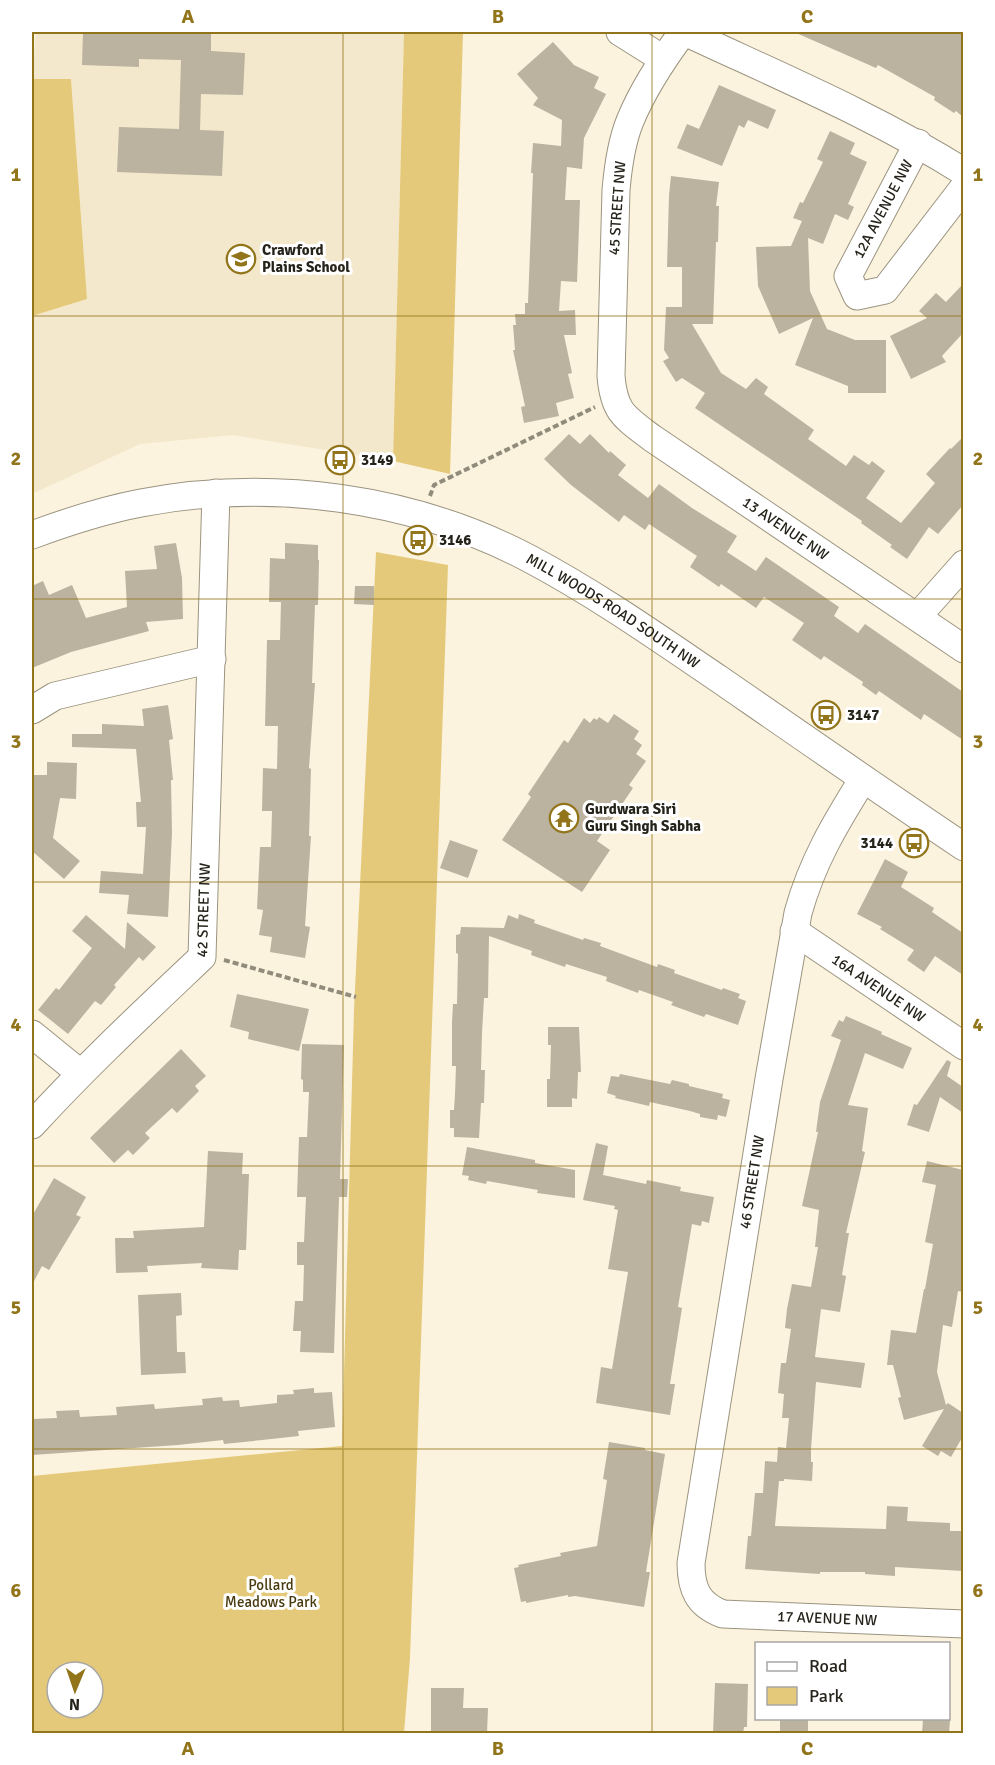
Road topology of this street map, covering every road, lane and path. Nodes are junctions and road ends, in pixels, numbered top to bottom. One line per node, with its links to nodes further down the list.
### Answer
1 (620, 32): 3 (street)
2 (684, 32): 3 (street, 45 STREET NW); 4 (street, 12A AVENUE NW)
3 (663, 59): 7 (street, 45 STREET NW)
4 (918, 143): 5 (street, 12A AVENUE NW); 6 (street, 12A AVENUE NW)
5 (963, 172)
6 (963, 187)
7 (615, 400): 9 (path); 12 (street, 13 AVENUE NW)
8 (216, 493): 10 (street, MILL WOODS ROAD SOUTH NW); 14 (street, 42 STREET NW); 16 (street, MILL WOODS ROAD SOUTH NW)
9 (430, 497)
10 (32, 535)
11 (963, 564): 12 (street)
12 (917, 617): 13 (street, 13 AVENUE NW)
13 (963, 649)
14 (212, 659): 15 (street); 23 (street, 42 STREET NW)
15 (32, 710)
16 (863, 779): 17 (street, MILL WOODS ROAD SOUTH NW); 18 (street, 46 STREET NW)
17 (963, 847)
18 (794, 931): 22 (street, 16A AVENUE NW); 25 (street, 46 STREET NW)
19 (220, 959): 20 (path)
20 (356, 997)
21 (32, 1034): 23 (street)
22 (963, 1046)
23 (80, 1073): 24 (street, 42 STREET NW)
24 (32, 1125)
25 (698, 1598): 26 (street, 17 AVENUE NW)
26 (963, 1624)

